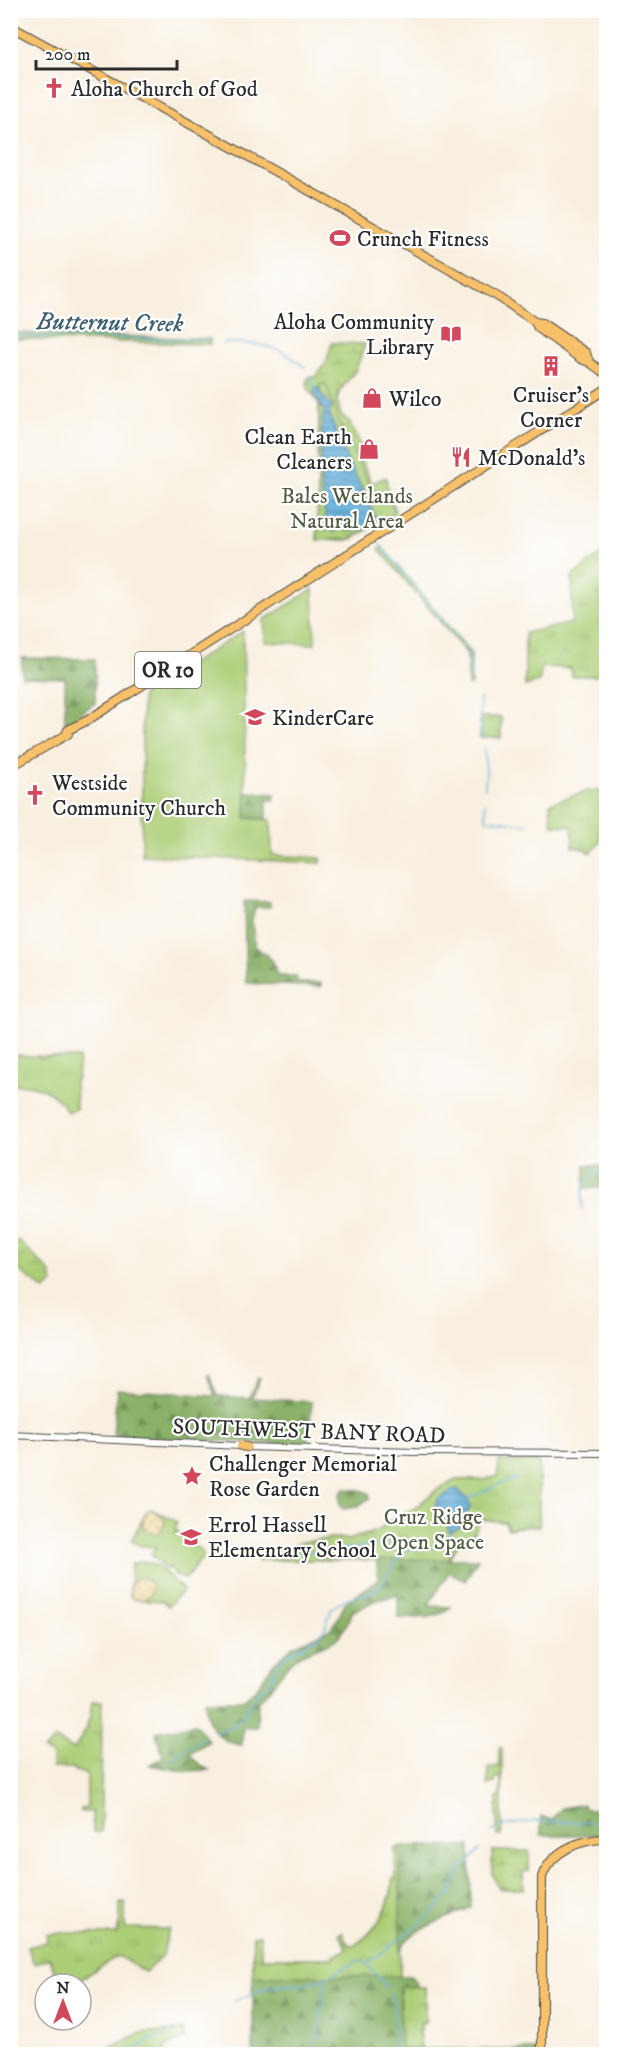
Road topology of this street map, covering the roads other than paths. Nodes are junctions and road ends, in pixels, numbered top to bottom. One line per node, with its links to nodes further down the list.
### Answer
1 (10, 26): 2 (main road)
2 (606, 374)
3 (606, 389): 4 (main road, OR 10)
4 (10, 767)
5 (10, 1435): 6 (street, SOUTHWEST BANY ROAD)
6 (606, 1453)
7 (10, 1598): 8 (street)
8 (10, 1648)
9 (606, 1839): 10 (main road)
10 (542, 2055)

